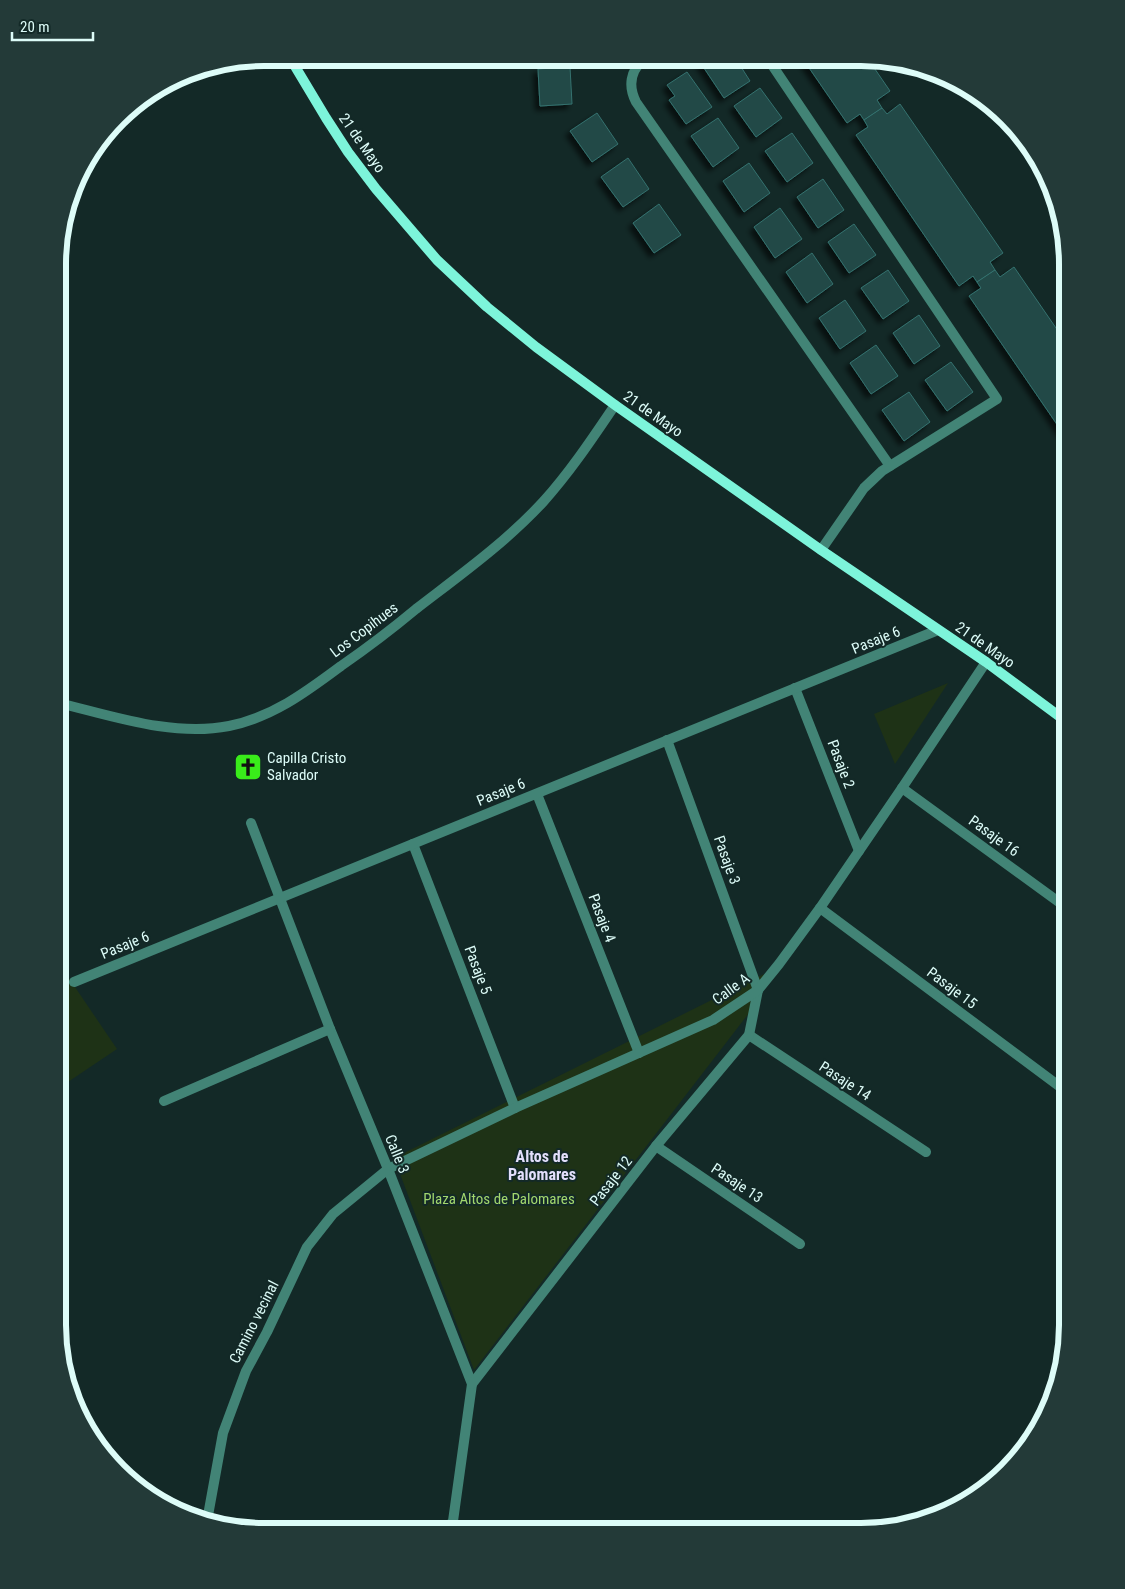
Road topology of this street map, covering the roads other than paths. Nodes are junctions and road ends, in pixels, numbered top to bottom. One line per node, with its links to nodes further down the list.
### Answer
1 (295, 66): 4 (street, 21 de Mayo)
2 (637, 66): 5 (street)
3 (773, 66): 5 (street)
4 (615, 406): 6 (street, 21 de Mayo); 10 (street, Los Copihues)
5 (890, 466): 6 (street)
6 (821, 550): 7 (street, 21 de Mayo)
7 (938, 630): 8 (street, 21 de Mayo); 9 (street, Pasaje 6)
8 (986, 662): 11 (street, 21 de Mayo); 13 (street, Calle A)
9 (795, 688): 12 (street, Pasaje 6); 17 (street, Pasaje 2)
10 (66, 705)
11 (1059, 716)
12 (667, 740): 14 (street, Pasaje 6); 22 (street, Pasaje 3)
13 (902, 788): 17 (street, Calle A); 19 (street, Pasaje 16)
14 (537, 794): 16 (street, Pasaje 6); 25 (street, Pasaje 4)
15 (251, 823): 18 (street, Calle 3)
16 (413, 844): 18 (street, Pasaje 6); 28 (street, Pasaje 5)
17 (859, 851): 20 (street, Calle A)
18 (280, 898): 21 (street, Pasaje 6); 23 (street, Calle 3)
19 (1059, 902)
20 (820, 908): 22 (street, Calle A); 26 (street, Pasaje 15)
21 (74, 982)
22 (758, 990): 24 (street, Pasaje 12); 25 (street, Calle A)
23 (330, 1029): 27 (street); 31 (street, Calle 3)
24 (748, 1035): 29 (street, Pasaje 12); 30 (street, Pasaje 14)
25 (639, 1053): 28 (street, Calle A)
26 (1059, 1086)
27 (164, 1101)
28 (515, 1108): 31 (street, Calle A)
29 (656, 1146): 32 (street, Pasaje 13); 33 (street, Pasaje 12)
30 (926, 1152)
31 (388, 1169): 33 (street, Calle 3); 34 (street, Camino vecinal)
32 (800, 1244)
33 (472, 1384): 35 (street, Calle 3)
34 (208, 1514)
35 (452, 1523)

